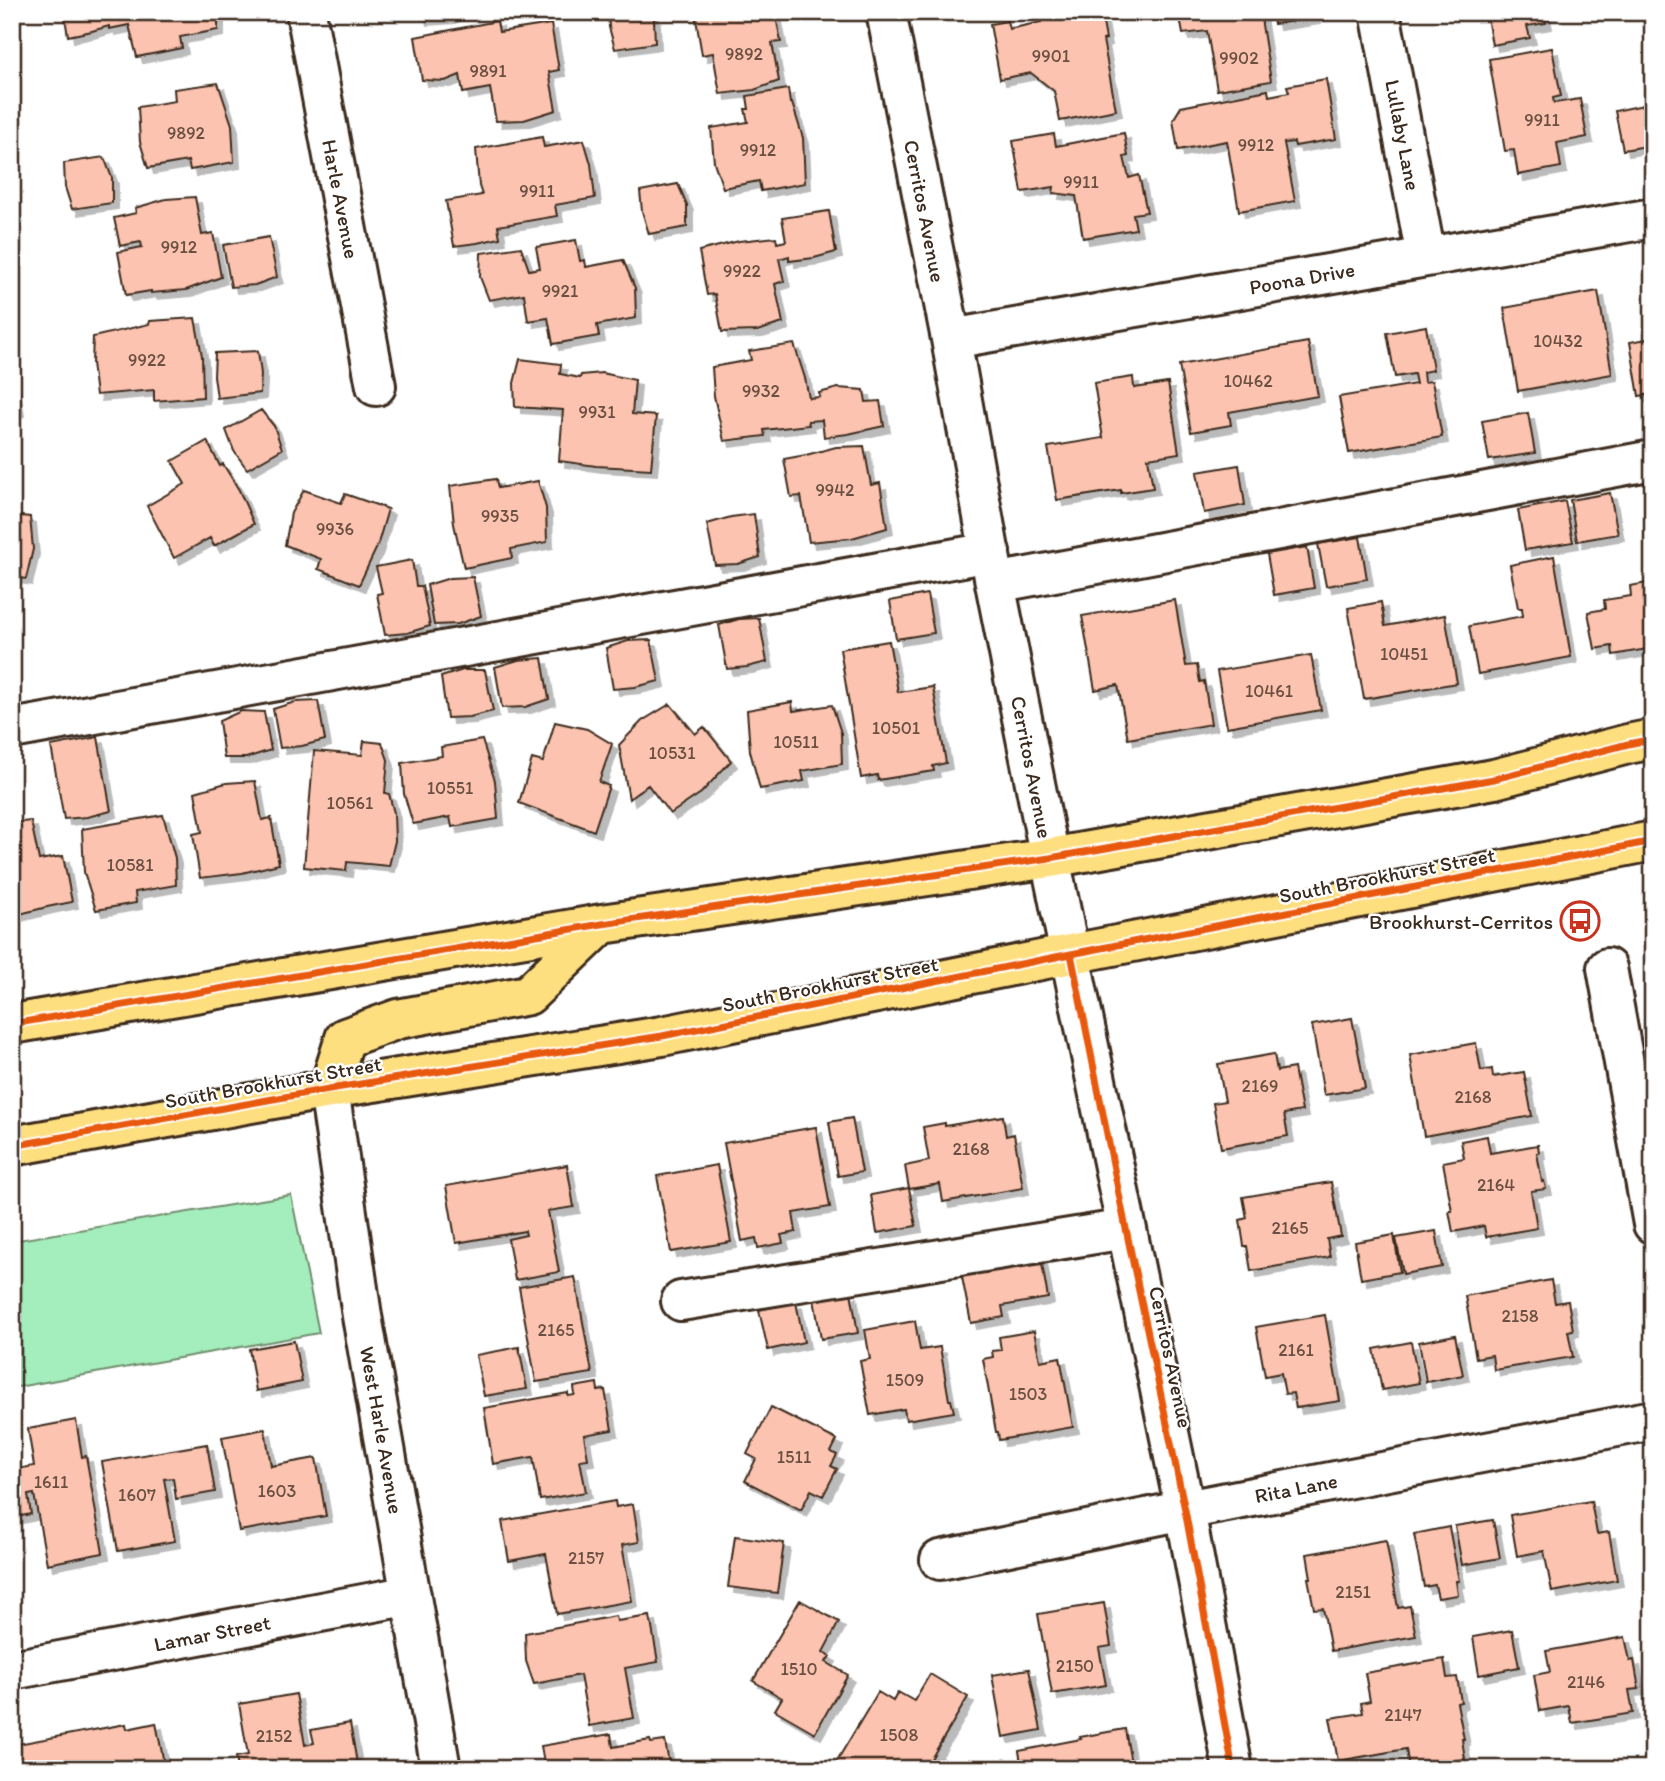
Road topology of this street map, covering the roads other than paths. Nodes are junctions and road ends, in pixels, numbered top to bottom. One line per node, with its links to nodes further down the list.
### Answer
1 (306, 12): 7 (street, Harle Avenue)
2 (886, 12): 6 (street, Cerritos Avenue)
3 (1380, 12): 5 (street, Lullaby Lane)
4 (1653, 218): 5 (street, Poona Drive)
5 (1426, 257): 6 (street, Poona Drive)
6 (951, 339): 9 (street, Cerritos Avenue)
7 (376, 386)
8 (1653, 460): 9 (street)
9 (993, 567): 10 (street); 13 (street, Cerritos Avenue)
10 (12, 729)
11 (1653, 739): 13 (main road)
12 (1653, 841): 15 (main road, South Brookhurst Street)
13 (1050, 858): 14 (main road); 15 (street, Cerritos Avenue)
14 (602, 924): 17 (main road); 18 (main road)
15 (1071, 954): 18 (main road, South Brookhurst Street); 21 (street, Cerritos Avenue)
16 (1607, 968): 20 (street)
17 (12, 1024)
18 (329, 1089): 19 (main road, South Brookhurst Street); 26 (street, West Harle Avenue)
19 (12, 1146)
20 (1653, 1224)
21 (1126, 1229): 22 (street); 24 (street, Cerritos Avenue)
22 (681, 1301)
23 (1653, 1420): 24 (street, Rita Lane)
24 (1185, 1510): 25 (street, Rita Lane); 29 (street, Cerritos Avenue)
25 (940, 1560)
26 (411, 1595): 27 (street, Lamar Street); 28 (street, West Harle Avenue)
27 (12, 1670)
28 (441, 1769)
29 (1233, 1769)

